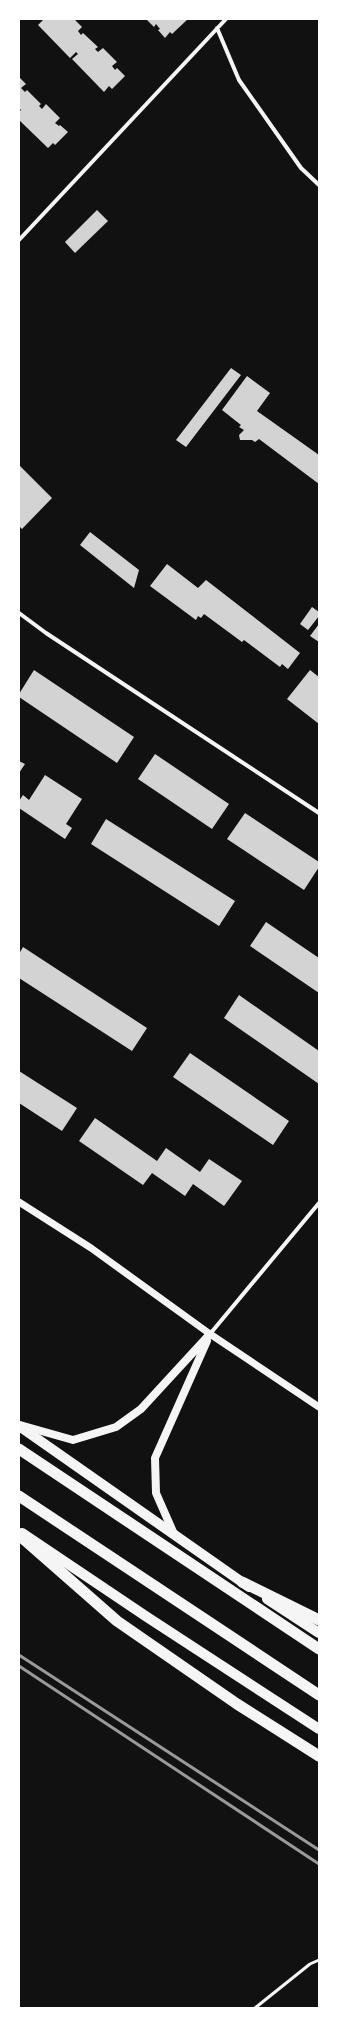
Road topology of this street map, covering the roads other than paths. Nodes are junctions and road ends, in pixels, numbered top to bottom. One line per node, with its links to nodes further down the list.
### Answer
1 (226, 19): 2 (street)
2 (217, 28): 3 (street); 4 (street)
3 (319, 185)
4 (19, 240)
5 (19, 613): 6 (street)
6 (319, 813)
7 (19, 1202): 9 (street)
8 (319, 1203): 9 (street)
9 (210, 1334): 10 (street); 11 (main road); 16 (main road)
10 (319, 1407)
11 (19, 1425): 16 (main road)
12 (19, 1449): 20 (highway)
13 (19, 1496): 21 (highway)
14 (19, 1531): 22 (main road)
15 (19, 1535): 23 (highway)
16 (175, 1537): 17 (main road)
17 (242, 1582): 18 (highway); 19 (main road)
18 (319, 1620)
19 (319, 1633)
20 (319, 1649)
21 (319, 1695)
22 (319, 1729)
23 (319, 1756)
24 (319, 1960): 25 (lane)
25 (255, 2008)

